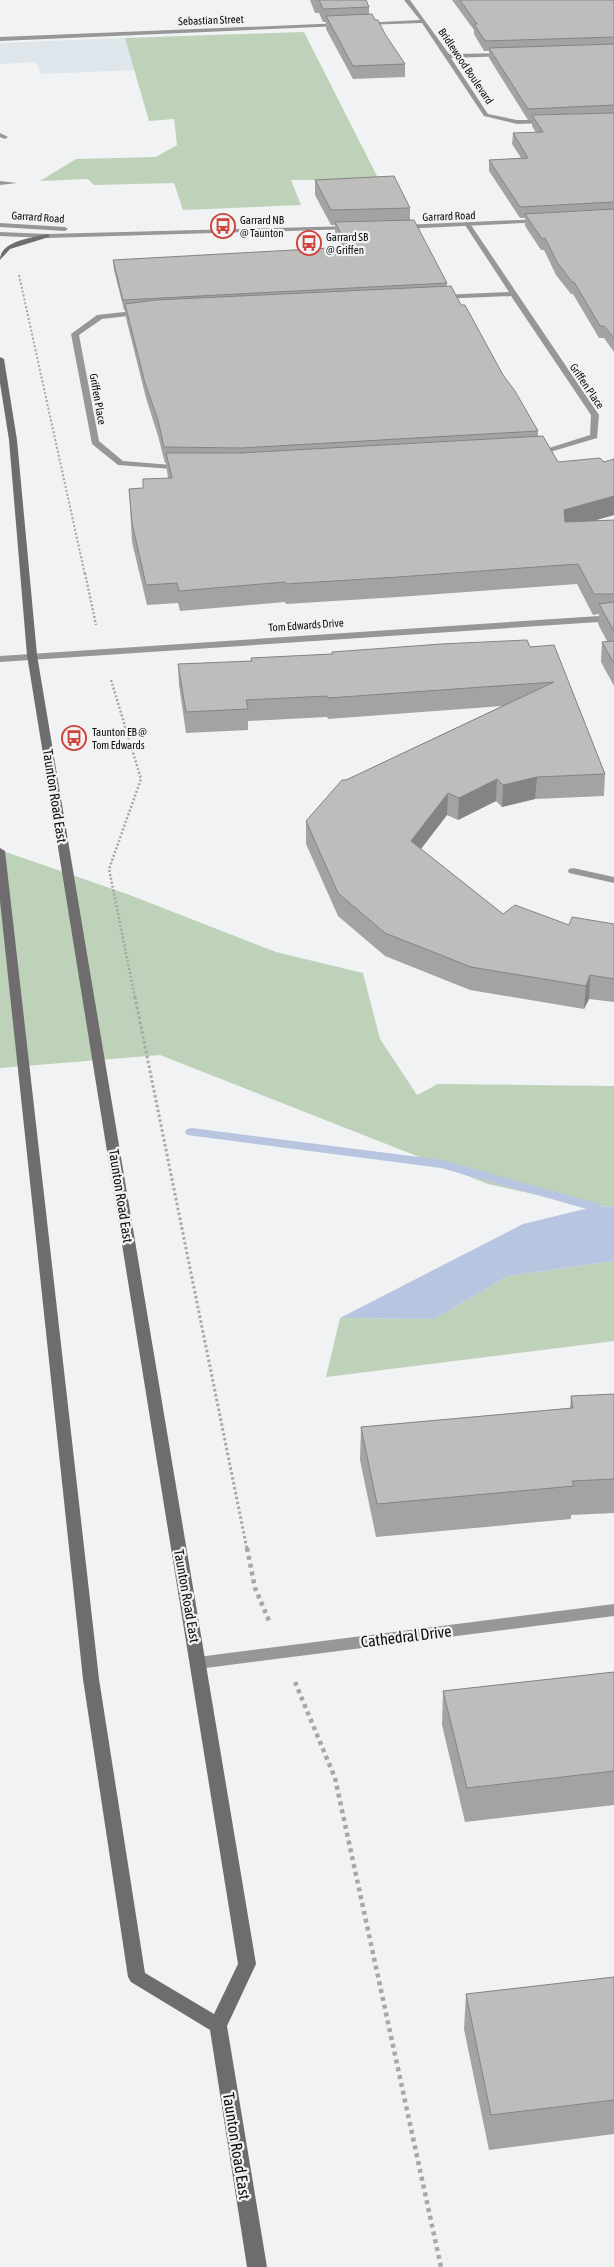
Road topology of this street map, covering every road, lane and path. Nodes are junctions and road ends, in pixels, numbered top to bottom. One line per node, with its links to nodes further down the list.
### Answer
1 (407, 0): 2 (street, Bridlewood Boulevard)
2 (424, 20): 4 (street); 7 (street, Bridlewood Boulevard)
3 (345, 24): 5 (street, Sebastian Street)
4 (355, 24)
5 (0, 39)
6 (515, 54): 7 (street)
7 (446, 56): 8 (street, Bridlewood Boulevard)
8 (558, 122)
9 (0, 183): 10 (street)
10 (14, 183)
11 (546, 221): 13 (street, Garrard Road)
12 (0, 225): 16 (street, Garrard Road)
13 (468, 226): 14 (street, Garrard Road); 21 (street, Griffen Place)
14 (390, 227)
15 (361, 228): 16 (street, Garrard Road)
16 (104, 233): 18 (street, Garrard Road)
17 (0, 234): 18 (street, Garrard Road)
18 (47, 236): 19 (main road)
19 (0, 258)
20 (19, 273): 28 (path)
21 (511, 294): 22 (street); 25 (street, Griffen Place)
22 (432, 298)
23 (156, 311): 26 (street, Griffen Place)
24 (0, 359): 29 (main road, Taunton Road East)
25 (530, 451)
26 (192, 468)
27 (614, 618): 28 (street, Tom Edwards Drive)
28 (102, 651): 29 (street, Tom Edwards Drive); 35 (path)
29 (32, 655): 30 (street, Tom Edwards Drive); 36 (main road, Taunton Road East)
30 (0, 658)
31 (0, 851): 37 (main road)
32 (573, 871): 33 (street)
33 (614, 880)
34 (614, 1610): 35 (street, Cathedral Drive)
35 (283, 1653): 36 (street, Cathedral Drive); 39 (path)
36 (198, 1662): 37 (main road, Taunton Road East)
37 (218, 2026): 38 (main road, Taunton Road East)
38 (257, 2267)
39 (441, 2267)

